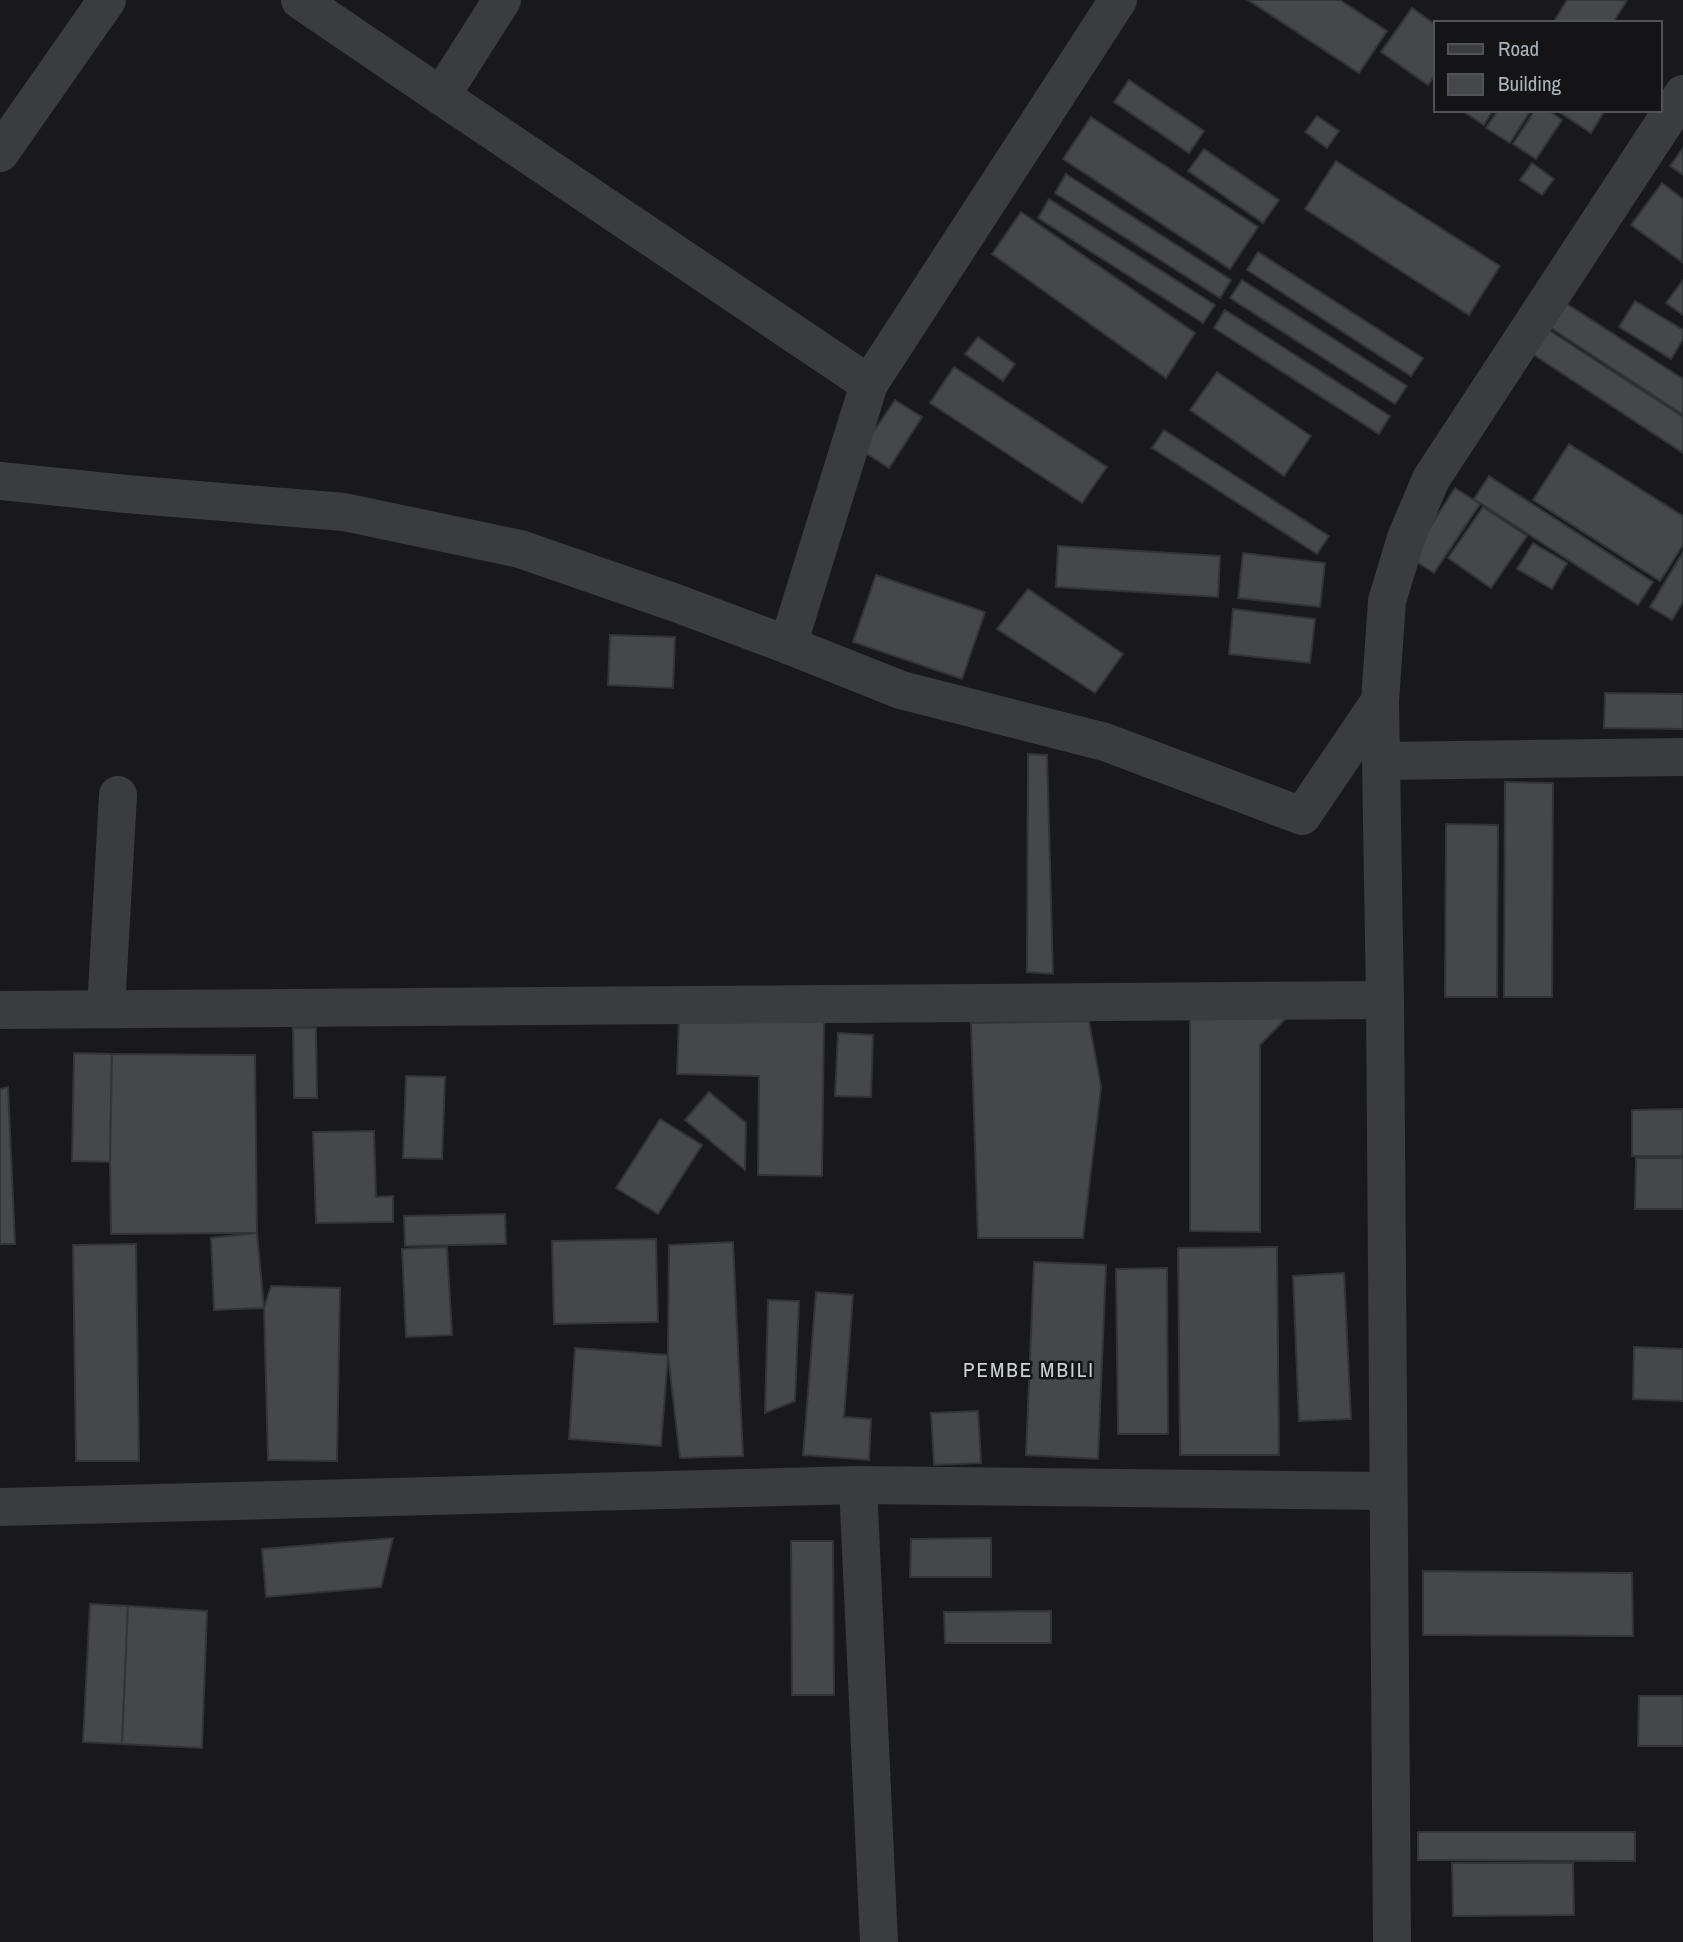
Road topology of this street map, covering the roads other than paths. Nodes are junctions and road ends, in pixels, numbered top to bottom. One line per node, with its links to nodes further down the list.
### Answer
1 (107, 0): 7 (street)
2 (300, 0): 6 (street)
3 (502, 0): 6 (street)
4 (1118, 0): 8 (street)
5 (1683, 94): 11 (street)
6 (441, 96): 8 (street)
7 (0, 153)
8 (869, 384): 10 (street)
9 (0, 481): 10 (street)
10 (788, 645): 11 (street)
11 (1380, 701): 13 (street)
12 (1683, 757): 13 (street)
13 (1382, 761): 15 (street)
14 (118, 794): 16 (street)
15 (1385, 1000): 16 (street); 19 (street)
16 (106, 1009): 17 (street)
17 (0, 1010)
18 (859, 1485): 19 (street); 20 (street); 21 (street)
19 (1388, 1491): 22 (street)
20 (0, 1507)
21 (879, 1942)
22 (1392, 1942)

